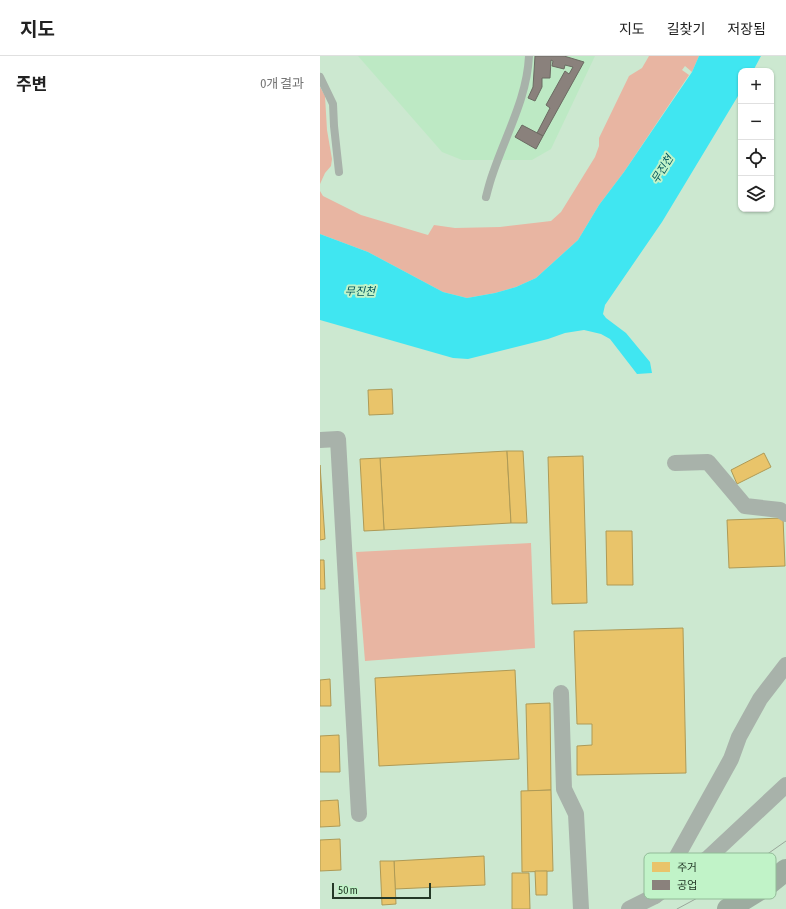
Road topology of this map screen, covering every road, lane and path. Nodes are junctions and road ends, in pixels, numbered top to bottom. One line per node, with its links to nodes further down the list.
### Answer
1 (528, 56): 4 (lane)
2 (320, 77): 3 (lane)
3 (339, 172)
4 (486, 197)
5 (320, 440): 11 (street)
6 (675, 463): 7 (street)
7 (786, 514)
8 (786, 665): 12 (street)
9 (561, 693): 18 (street)
10 (786, 785): 13 (street)
11 (359, 814)
12 (679, 853)
13 (713, 853)
14 (786, 870): 15 (main road)
15 (776, 877)
16 (649, 899): 19 (street)
17 (744, 899): 20 (main road)
18 (581, 909)
19 (630, 909)
20 (728, 909)

